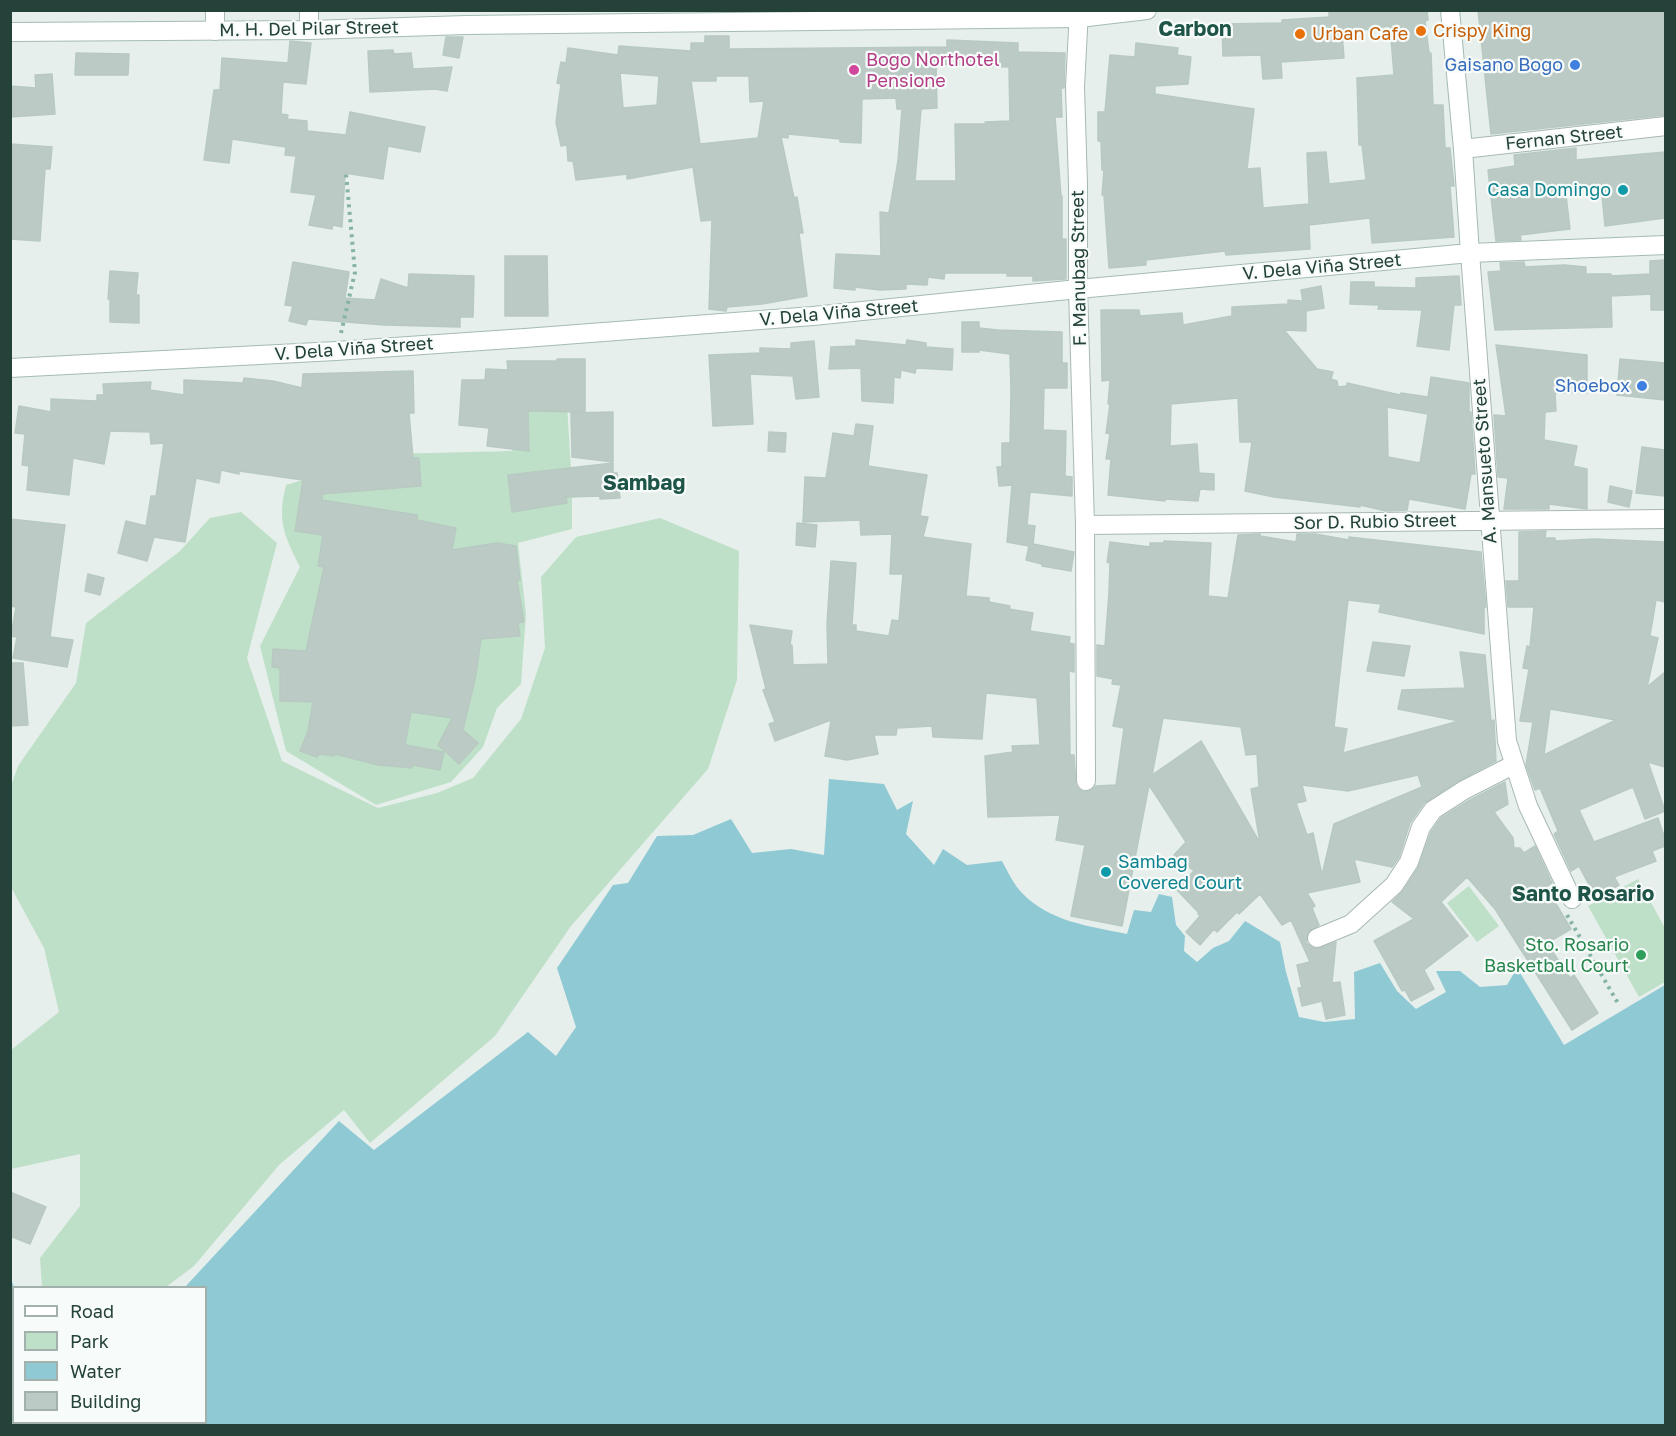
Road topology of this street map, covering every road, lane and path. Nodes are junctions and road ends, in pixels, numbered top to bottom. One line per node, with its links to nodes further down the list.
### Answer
1 (215, 10): 7 (street)
2 (309, 10): 6 (street)
3 (1147, 10): 5 (street, M. H. Del Pilar Street)
4 (1450, 10): 10 (street, A. Mansueto Street)
5 (1079, 14): 6 (street, M. H. Del Pilar Street); 14 (street, F. Manubag Street)
6 (309, 30): 7 (street, M. H. Del Pilar Street)
7 (215, 31): 8 (street, M. H. Del Pilar Street)
8 (10, 32)
9 (1665, 126): 10 (street, Fernan Street)
10 (1463, 150): 13 (street, A. Mansueto Street)
11 (346, 173): 15 (path)
12 (1665, 246): 13 (street, V. Dela Viña Street)
13 (1470, 253): 14 (street, V. Dela Viña Street); 18 (street, A. Mansueto Street)
14 (1078, 289): 15 (street, V. Dela Viña Street); 19 (street, F. Manubag Street)
15 (336, 351): 16 (street, V. Dela Viña Street)
16 (10, 368)
17 (1665, 519): 18 (street, Sor D. Rubio Street)
18 (1490, 521): 19 (street, Sor D. Rubio Street); 20 (street, A. Mansueto Street)
19 (1085, 525): 21 (street, F. Manubag Street)
20 (1514, 765): 22 (street, A. Mansueto Street); 23 (street)
21 (1086, 781)
22 (1572, 899): 24 (path)
23 (1317, 938)
24 (1619, 1005)

